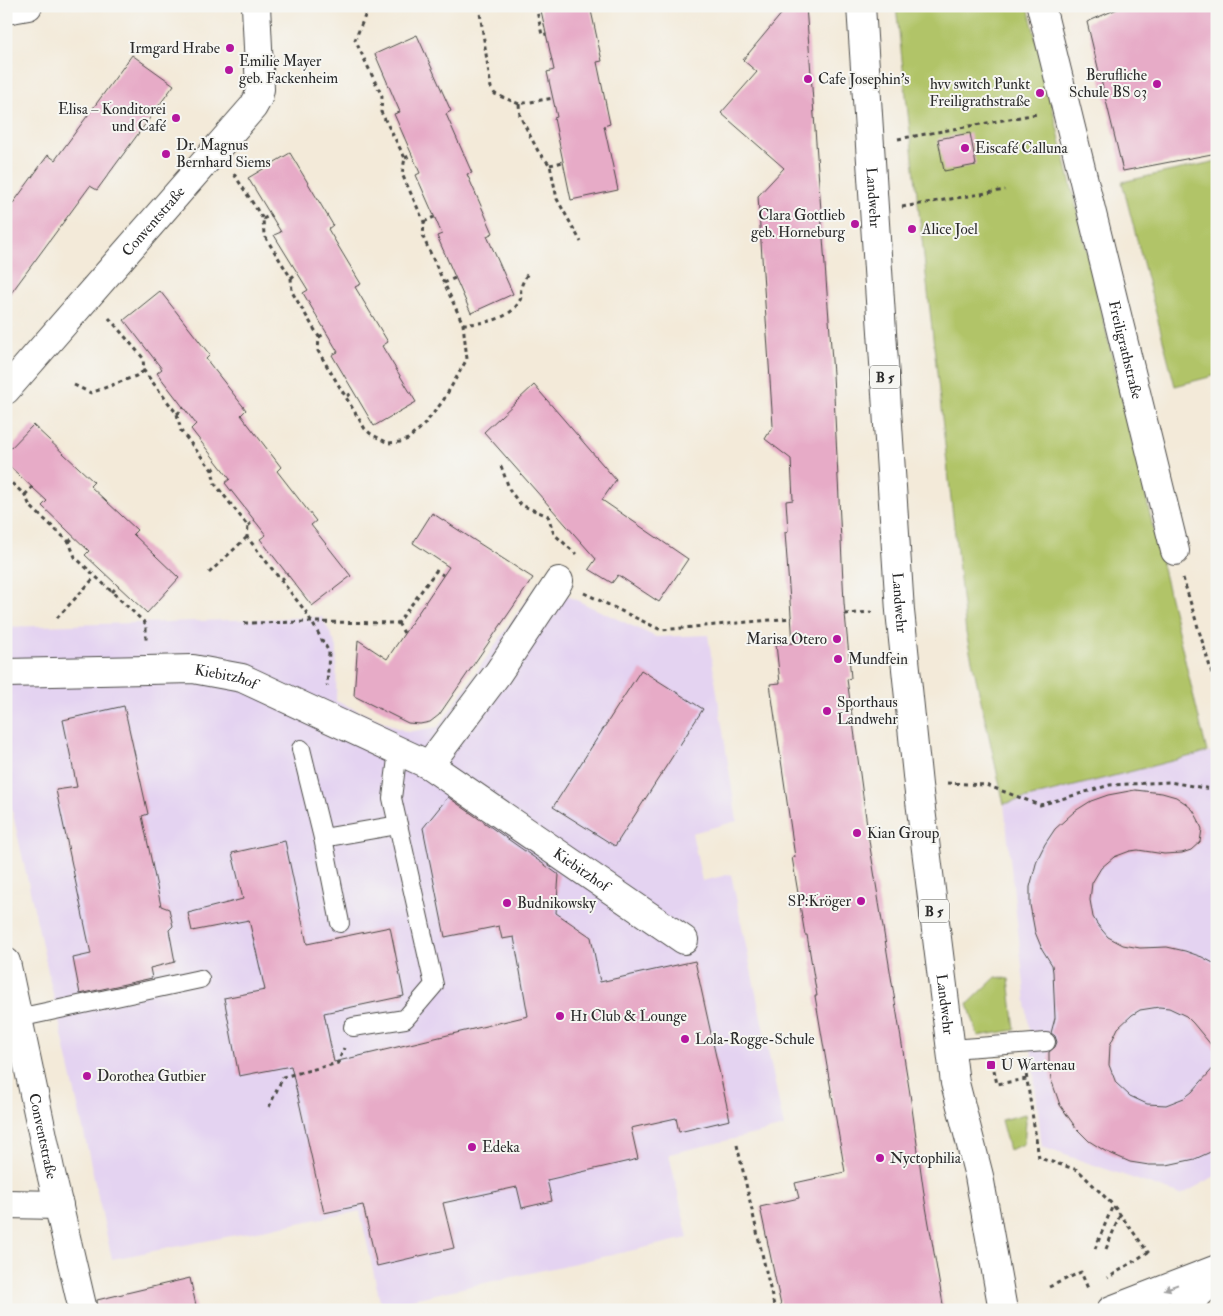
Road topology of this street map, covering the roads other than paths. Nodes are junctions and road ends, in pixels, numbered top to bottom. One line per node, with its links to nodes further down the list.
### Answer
1 (28, 6): 5 (street)
2 (256, 6): 6 (street, Conventstraße)
3 (861, 6): 22 (street, Landwehr / B 5)
4 (1041, 6): 7 (street, Freiligrathstraße)
5 (6, 10)
6 (6, 390)
7 (1175, 551)
8 (559, 581): 12 (street)
9 (6, 673): 11 (street, Kiebitzhof)
10 (301, 749): 14 (lane)
11 (398, 751): 12 (street, Kiebitzhof); 13 (lane)
12 (429, 765): 16 (street, Kiebitzhof)
13 (398, 825): 14 (lane); 20 (lane)
14 (323, 838): 15 (lane)
15 (340, 923)
16 (684, 940)
17 (6, 962): 19 (street, Conventstraße)
18 (200, 979): 19 (lane)
19 (18, 1018): 24 (street, Conventstraße)
20 (353, 1027)
21 (1046, 1042): 22 (lane)
22 (951, 1049): 29 (street, Landwehr / B 5)
23 (6, 1204): 24 (street)
24 (59, 1205): 28 (street, Conventstraße)
25 (1217, 1270): 27 (street, one-way to 27)
26 (1217, 1277): 30 (street)
27 (1101, 1304)
28 (82, 1310)
29 (1004, 1310)
30 (1182, 1310)

